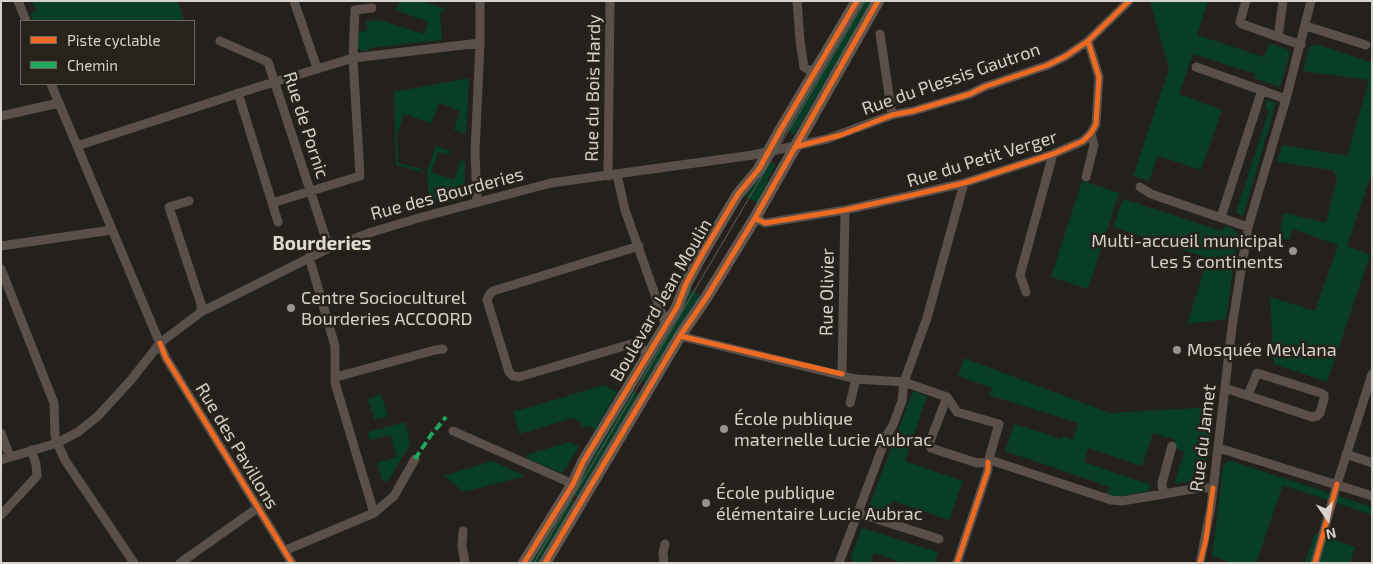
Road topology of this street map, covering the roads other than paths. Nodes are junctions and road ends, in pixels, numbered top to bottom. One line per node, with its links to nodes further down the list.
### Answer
1 (18, 1): 13 (street)
2 (294, 1): 24 (street)
3 (480, 1): 19 (street)
4 (610, 1): 39 (street, Rue du Bois Hardy)
5 (798, 1): 25 (street)
6 (857, 1): 25 (main road, Boulevard Jean Moulin)
7 (878, 1): 36 (main road, Boulevard Jean Moulin)
8 (1128, 1): 18 (street, Rue du Plessis Gautron)
9 (1246, 1): 16 (street)
10 (1283, 1): 16 (street)
11 (1311, 1): 14 (street, Rue du Jamet)
12 (372, 8): 22 (street)
13 (26, 20)
14 (1306, 26): 20 (street, Rue du Jamet); 21 (street)
15 (880, 34): 32 (street)
16 (1278, 37): 20 (street)
17 (220, 41): 26 (street, Rue de Pornic)
18 (1088, 41): 32 (street, Rue du Plessis Gautron); 34 (street)
19 (480, 43): 22 (street); 45 (street)
20 (1301, 45): 30 (street, Rue du Jamet)
21 (1366, 45)
22 (353, 58): 24 (street); 43 (street)
23 (1196, 67): 28 (street)
24 (317, 68): 26 (street)
25 (814, 73): 37 (main road, Boulevard Jean Moulin)
26 (275, 81): 29 (street); 43 (street, Rue de Pornic)
27 (51, 85): 31 (street, Rue des Pavillons)
28 (1262, 90): 30 (street); 48 (street)
29 (238, 93): 35 (street); 46 (street)
30 (1286, 99): 51 (street, Rue du Jamet)
31 (58, 103): 33 (street); 35 (street, Rue des Pavillons)
32 (892, 115): 36 (street, Rue du Plessis Gautron)
33 (1, 116)
34 (1092, 133): 38 (street, Rue du Petit Verger); 40 (street)
35 (78, 146): 52 (street, Rue des Pavillons)
36 (795, 147): 37 (street, Rue du Plessis Gautron); 49 (main road, Boulevard Jean Moulin)
37 (769, 152): 39 (street, Rue des Bourderies); 60 (main road, Boulevard Jean Moulin)
38 (1053, 154): 41 (street, Rue du Petit Verger); 58 (street)
39 (612, 175): 45 (street, Rue des Bourderies); 54 (street, Rue du Bois Hardy)
40 (1086, 177)
41 (964, 183): 47 (street, Rue du Petit Verger); 69 (street)
42 (1140, 187): 48 (street)
43 (311, 192): 46 (street); 55 (street, Rue de Pornic)
44 (189, 201): 59 (street)
45 (477, 202): 55 (street, Rue des Bourderies)
46 (272, 203): 50 (street)
47 (845, 210): 49 (street, Rue du Petit Verger); 65 (street, Rue Olivier)
48 (1221, 217): 51 (street)
49 (755, 218): 61 (main road, Boulevard Jean Moulin)
50 (278, 222)
51 (1248, 227): 70 (street, Rue du Jamet)
52 (112, 230): 53 (street); 62 (street, Rue des Pavillons)
53 (1, 246)
54 (639, 246): 60 (street, Rue du Bois Hardy); 64 (street)
55 (329, 248): 56 (street, Rue des Bourderies)
56 (309, 257): 59 (street, Rue des Bourderies); 67 (street)
57 (1, 269): 76 (street)
58 (1026, 292)
59 (201, 312): 62 (street, Rue des Bourderies)
60 (668, 323): 64 (main road, Boulevard Jean Moulin)
61 (680, 336): 65 (street); 103 (main road, Boulevard Jean Moulin)
62 (160, 343): 76 (street, Rue des Bourderies); 90 (street, Rue des Pavillons)
63 (443, 350): 67 (street)
64 (649, 354): 85 (main road, Boulevard Jean Moulin)
65 (842, 374): 68 (street)
66 (1372, 374): 80 (street)
67 (336, 377): 91 (street)
68 (856, 379): 69 (street); 73 (street)
69 (904, 382): 72 (street); 92 (street)
70 (1225, 388): 71 (street); 78 (street, Rue du Jamet)
71 (1248, 396): 71 (street)
72 (947, 397): 83 (street); 83 (street)
73 (850, 403)
74 (453, 432): 85 (street)
75 (1, 433): 81 (street)
76 (57, 443): 79 (street, Rue des Bourderies); 98 (street)
77 (1172, 446): 88 (street)
78 (1219, 448): 86 (street); 87 (street, Rue du Jamet)
79 (31, 450): 81 (street, Rue des Bourderies); 93 (street)
80 (1346, 454): 84 (street); 86 (street)
81 (6, 458)
82 (415, 458): 91 (street)
83 (988, 462): 88 (street); 106 (street)
84 (1372, 463)
85 (573, 484): 102 (main road, Boulevard Jean Moulin)
86 (1337, 484): 89 (street); 108 (street)
87 (1214, 488): 88 (street); 107 (street, Rue du Jamet)
88 (1163, 494)
89 (1372, 496)
90 (259, 507): 97 (street, Rue des Pavillons); 99 (street)
91 (374, 513): 97 (street)
92 (858, 514): 95 (street); 105 (street)
93 (1, 515)
94 (463, 531): 101 (street)
95 (939, 539)
96 (665, 544): 104 (street)
97 (286, 550): 100 (street, Rue des Pavillons)
98 (134, 563)
99 (180, 563)
100 (292, 563)
101 (465, 563)
102 (524, 563)
103 (545, 563)
104 (664, 563)
105 (840, 563)
106 (957, 563)
107 (1200, 563)
108 (1316, 563)

